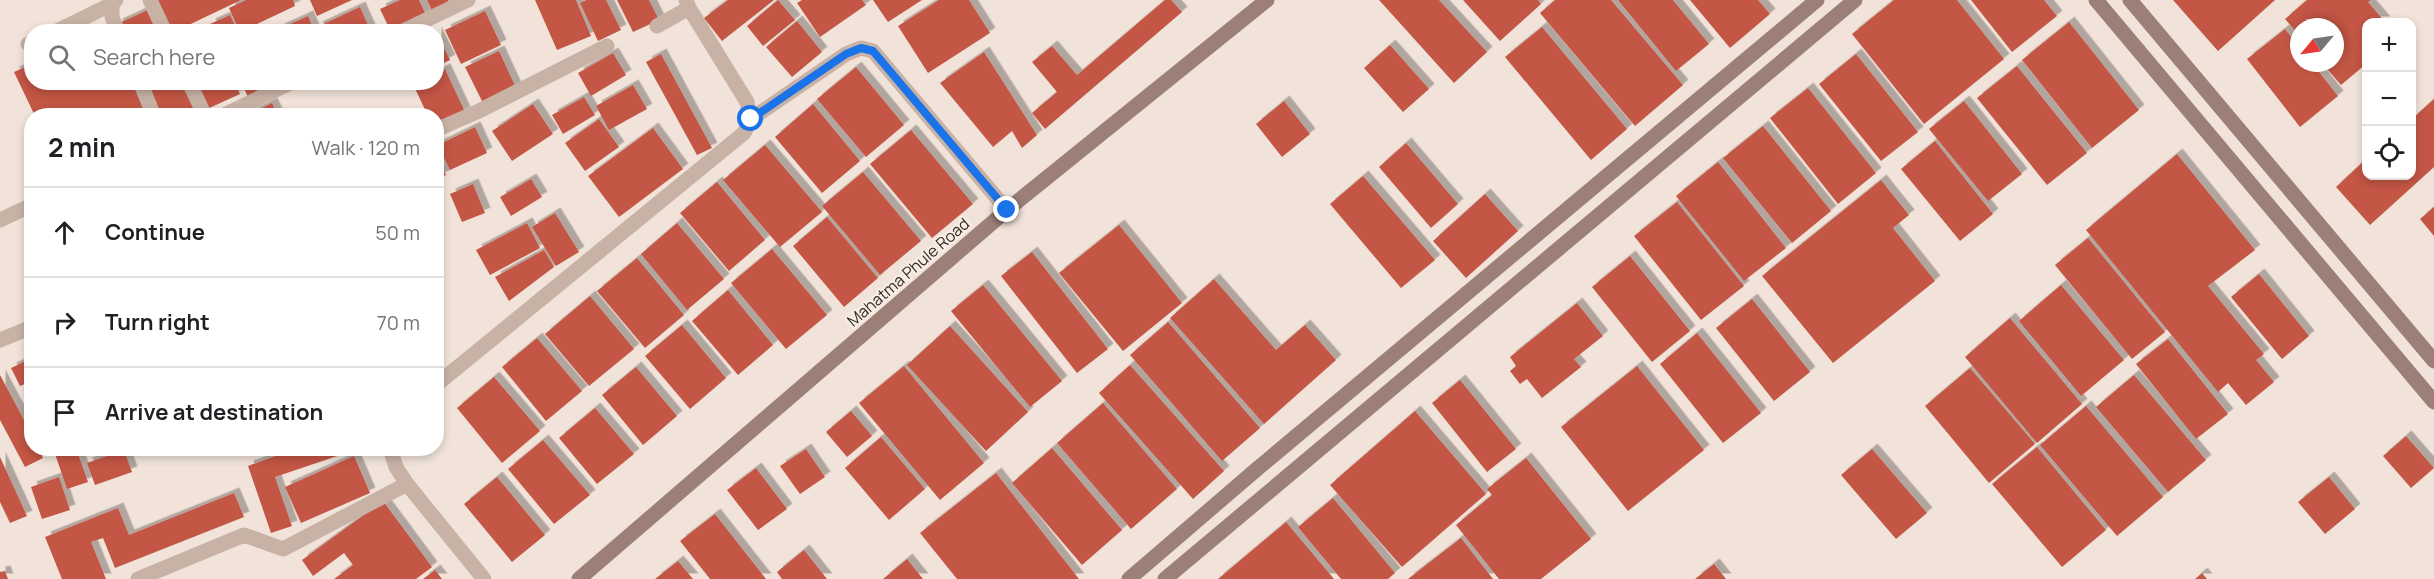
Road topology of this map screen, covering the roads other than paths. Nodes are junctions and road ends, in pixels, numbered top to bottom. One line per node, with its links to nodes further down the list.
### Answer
1 (150, 0): 12 (street)
2 (468, 0): 13 (street)
3 (1267, 0): 27 (street, Mahatma Phule Road)
4 (1817, 0): 24 (street)
5 (1855, 0): 25 (street)
6 (2096, 0): 33 (street)
7 (2130, 0): 31 (street)
8 (114, 2): 10 (street); 11 (street)
9 (687, 4): 14 (street); 22 (street)
10 (71, 24)
11 (115, 24)
12 (161, 24)
13 (418, 24)
14 (657, 26)
15 (607, 46): 23 (street)
16 (143, 90): 19 (street)
17 (193, 90): 20 (street)
18 (276, 90): 21 (street)
19 (151, 108)
20 (201, 108)
21 (238, 108)
22 (751, 119): 27 (street); 32 (street)
23 (444, 126)
24 (1591, 190): 25 (street); 39 (street)
25 (1607, 208): 40 (street)
26 (24, 209): 28 (street)
27 (1007, 210): 38 (street, Mahatma Phule Road)
28 (0, 220)
29 (24, 330): 30 (street)
30 (0, 340)
31 (2434, 361)
32 (444, 378)
33 (2434, 402)
34 (393, 456): 35 (street)
35 (407, 484): 36 (street); 37 (street)
36 (138, 579)
37 (484, 579)
38 (579, 579)
39 (1129, 579)
40 (1165, 579)

